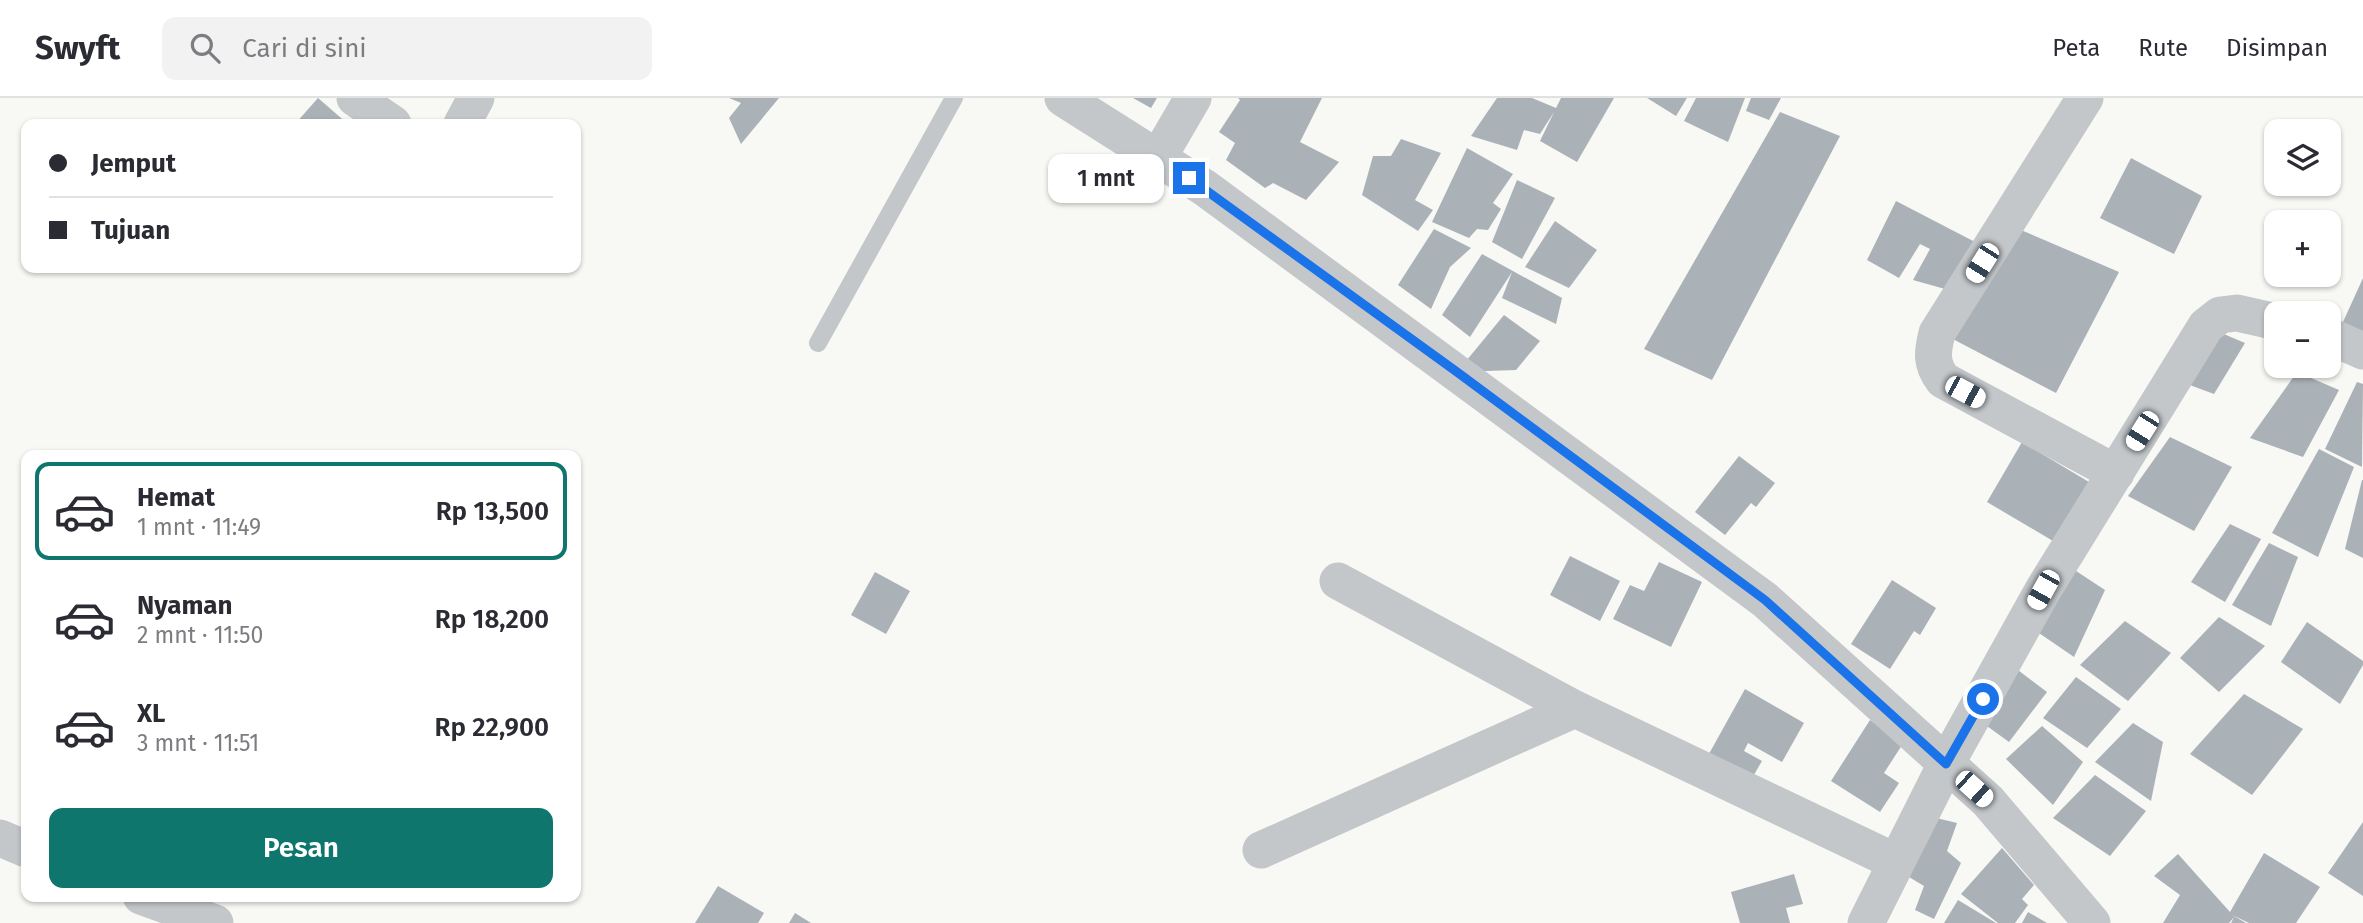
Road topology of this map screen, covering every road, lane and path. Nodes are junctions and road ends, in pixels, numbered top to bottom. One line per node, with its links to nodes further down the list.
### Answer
1 (355, 98): 7 (street)
2 (476, 98): 8 (street)
3 (954, 98): 12 (lane)
4 (1063, 98): 9 (street)
5 (1193, 98): 9 (street)
6 (2085, 98): 14 (street)
7 (386, 119)
8 (465, 119)
9 (1158, 158): 17 (street)
10 (2264, 319): 14 (street)
11 (2341, 341): 13 (street)
12 (818, 344)
13 (2363, 351)
14 (2116, 473): 17 (street)
15 (1338, 581): 16 (street)
16 (1574, 709): 20 (street); 21 (street)
17 (1946, 764): 21 (street); 25 (street)
18 (0, 838): 19 (street)
19 (21, 847)
20 (1261, 849)
21 (1896, 862): 24 (street)
22 (157, 902): 23 (street)
23 (215, 923)
24 (1866, 923)
25 (2092, 923)

